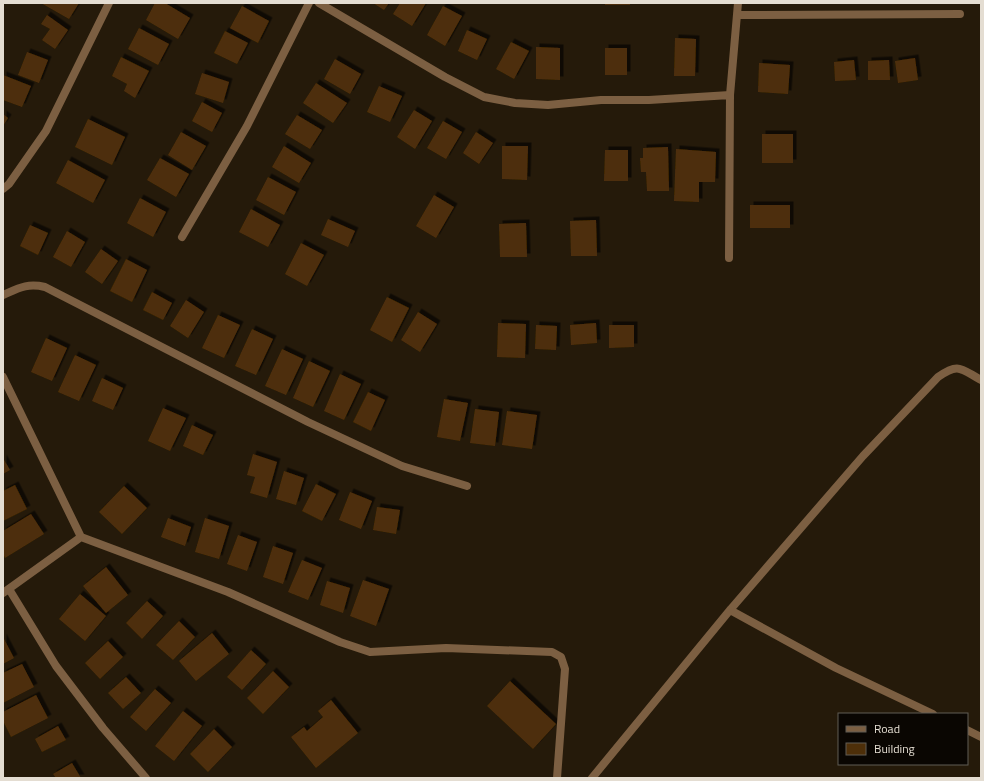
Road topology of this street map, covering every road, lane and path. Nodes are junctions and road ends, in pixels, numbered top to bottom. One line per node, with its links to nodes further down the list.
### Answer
1 (110, 3): 8 (street)
2 (309, 3): 9 (street)
3 (319, 3): 7 (street)
4 (738, 3): 6 (street)
5 (960, 14): 6 (street)
6 (737, 15): 7 (street)
7 (730, 95): 10 (street)
8 (3, 189)
9 (182, 237)
10 (729, 258)
11 (3, 295): 14 (street)
12 (3, 377): 15 (street)
13 (981, 380): 17 (street)
14 (467, 486)
15 (81, 537): 16 (street); 22 (street)
16 (6, 591): 21 (street)
17 (730, 610): 18 (street); 23 (street)
18 (931, 713)
19 (968, 730): 20 (street)
20 (981, 737)
21 (146, 778)
22 (557, 778)
23 (592, 778)

